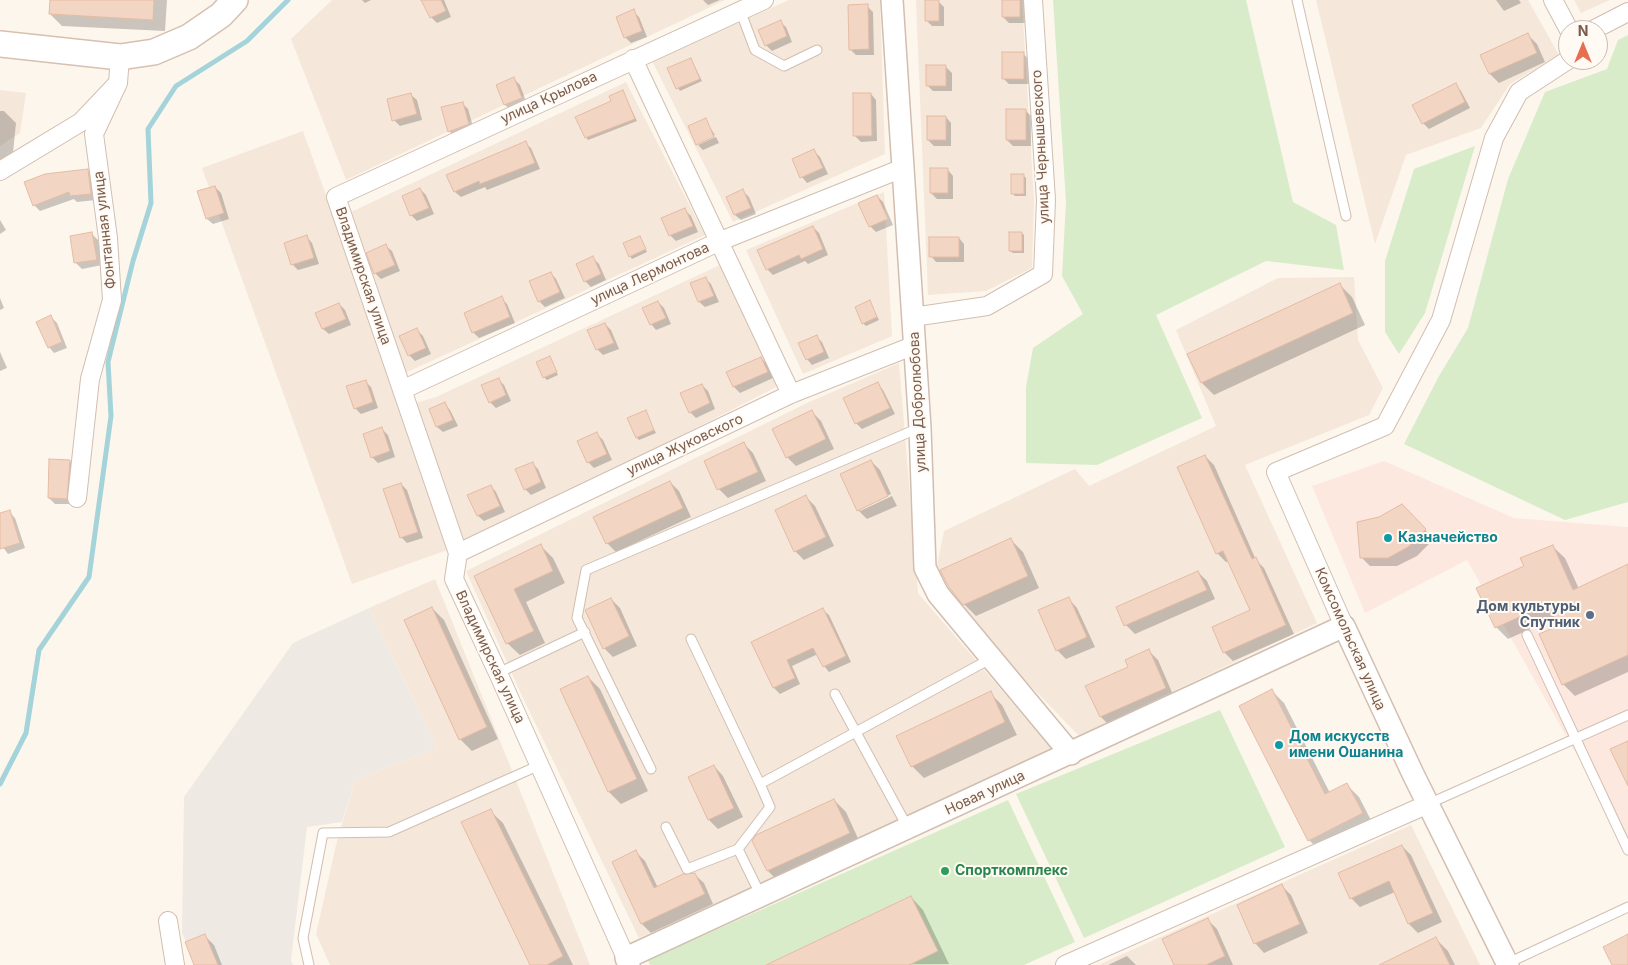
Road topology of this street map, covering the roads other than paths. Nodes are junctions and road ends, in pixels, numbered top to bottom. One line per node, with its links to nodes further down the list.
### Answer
1 (235, 0): 13 (main road)
2 (764, 0): 7 (street, улица Крылова)
3 (892, 0): 17 (street, улица Добролюбова)
4 (1033, 0): 22 (street, улица Чернышевского)
5 (1297, 0): 20 (lane)
6 (1553, 0): 9 (street)
7 (740, 10): 12 (lane); 14 (street, улица Крылова)
8 (1628, 12): 10 (street)
9 (1564, 20)
10 (1608, 22)
11 (0, 44): 13 (main road)
12 (817, 50)
13 (120, 57): 16 (street)
14 (633, 59): 19 (street, улица Крылова); 21 (street)
15 (1558, 67): 29 (street, Комсомольская улица)
16 (118, 83): 18 (street); 27 (street, Фонтанная улица)
17 (903, 168): 21 (street, улица Лермонтова); 22 (street, улица Добролюбова)
18 (0, 171)
19 (336, 198): 24 (street, Владимирская улица)
20 (1346, 216)
21 (718, 242): 24 (street, улица Лермонтова); 25 (street)
22 (913, 317): 23 (street, улица Добролюбова)
23 (915, 345): 25 (street, улица Жуковского); 26 (street, улица Добролюбова)
24 (402, 390): 28 (street, Владимирская улица)
25 (792, 394): 28 (street, улица Жуковского)
26 (920, 428): 30 (lane); 33 (street, улица Добролюбова)
27 (77, 498)
28 (458, 553): 34 (street, Владимирская улица)
29 (1344, 626): 39 (street, Новая улица); 43 (street, Комсомольская улица)
30 (585, 632): 34 (lane); 41 (lane)
31 (1528, 635): 38 (lane)
32 (691, 640): 42 (lane)
33 (992, 658): 37 (lane); 39 (street, улица Добролюбова)
34 (498, 673): 40 (street, Владимирская улица)
35 (836, 694): 37 (lane)
36 (1628, 716): 38 (lane)
37 (856, 732): 42 (lane); 45 (lane)
38 (1576, 739): 43 (lane); 47 (lane)
39 (1071, 754): 45 (street, Новая улица)
40 (540, 765): 51 (street, Владимирская улица); 54 (lane)
41 (650, 769)
42 (760, 784): 46 (lane)
43 (1428, 804): 52 (street, Комсомольская улица); 55 (street)
44 (666, 826): 46 (lane)
45 (908, 829): 48 (street, Новая улица)
46 (738, 848): 48 (lane)
47 (1628, 850)
48 (761, 896): 51 (street, Новая улица)
49 (1628, 907): 52 (lane)
50 (168, 921): 53 (street)
51 (627, 962)
52 (1508, 964)
53 (175, 965)
54 (309, 965)
55 (1065, 965)

